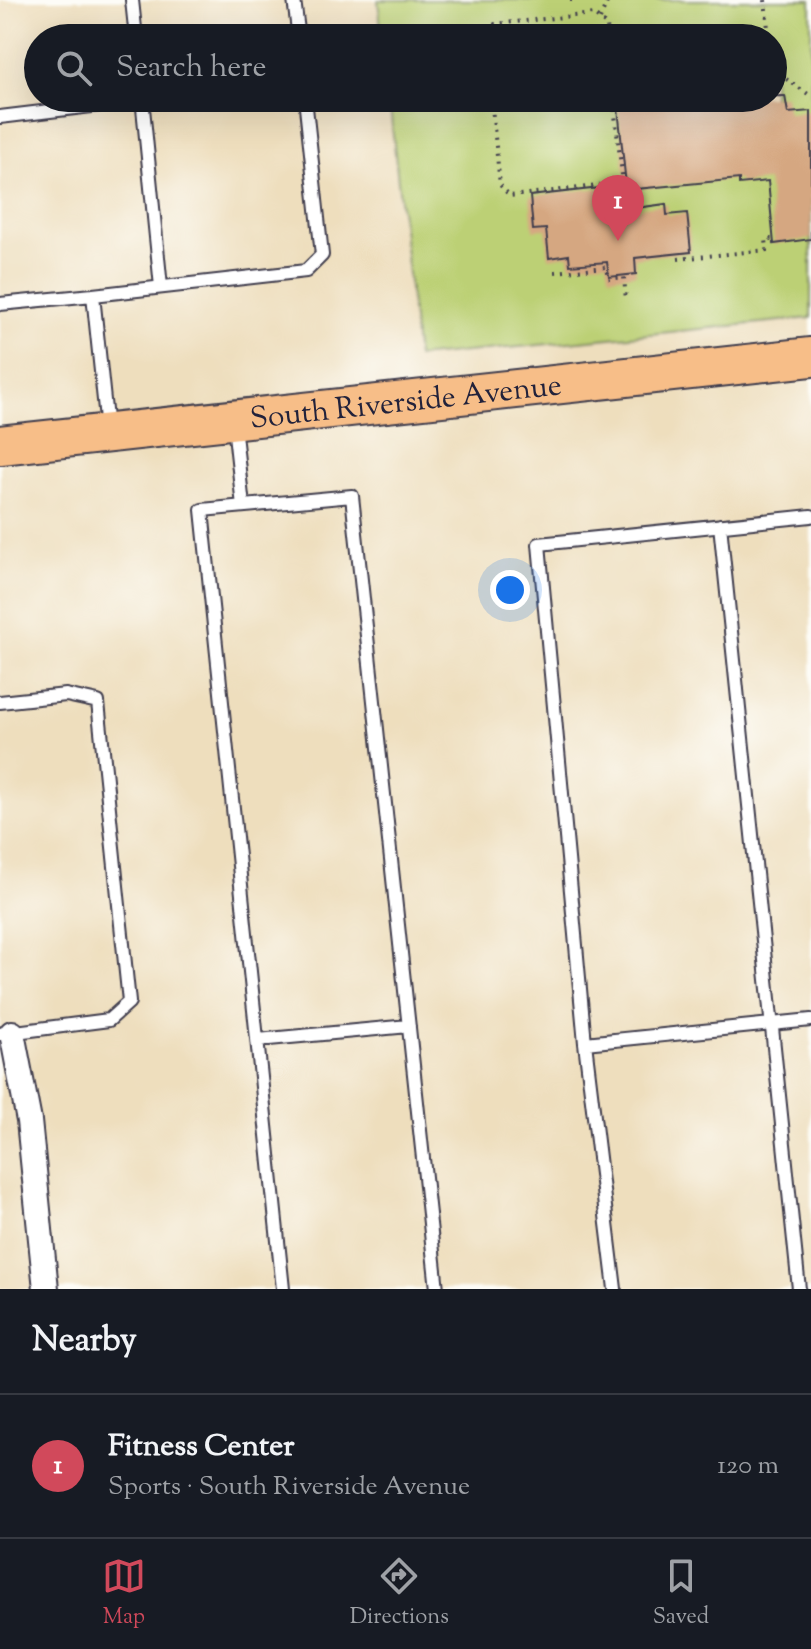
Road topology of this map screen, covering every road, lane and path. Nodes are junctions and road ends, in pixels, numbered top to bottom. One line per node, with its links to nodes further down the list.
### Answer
1 (132, 0): 6 (lane)
2 (294, 0): 7 (lane)
3 (608, 0): 5 (path)
4 (765, 0): 10 (path)
5 (600, 19): 8 (path); 9 (path)
6 (135, 24)
7 (297, 24)
8 (495, 24)
9 (606, 24)
10 (768, 24)
11 (787, 80): 12 (path)
12 (811, 96)
13 (39, 112): 18 (lane)
14 (143, 112): 22 (lane)
15 (307, 112): 22 (lane)
16 (492, 112): 17 (path)
17 (615, 112)
18 (0, 117)
19 (774, 239): 20 (path)
20 (678, 259)
21 (555, 272): 24 (path)
22 (161, 287): 23 (lane)
23 (93, 295): 25 (lane); 28 (lane)
24 (626, 301)
25 (0, 304)
26 (811, 357): 27 (main road, South Riverside Avenue)
27 (233, 419): 28 (main road, South Riverside Avenue); 30 (lane)
28 (107, 432): 29 (main road, South Riverside Avenue)
29 (0, 445)
30 (243, 506): 36 (lane); 38 (lane)
31 (811, 516): 32 (lane)
32 (720, 525): 35 (lane); 39 (lane)
33 (0, 702): 37 (lane)
34 (811, 1020): 35 (lane)
35 (770, 1024): 39 (lane); 44 (lane)
36 (409, 1026): 38 (lane); 42 (lane)
37 (6, 1033): 40 (street)
38 (258, 1040): 41 (lane)
39 (585, 1043): 43 (lane)
40 (46, 1289)
41 (283, 1289)
42 (437, 1289)
43 (615, 1289)
44 (799, 1289)

